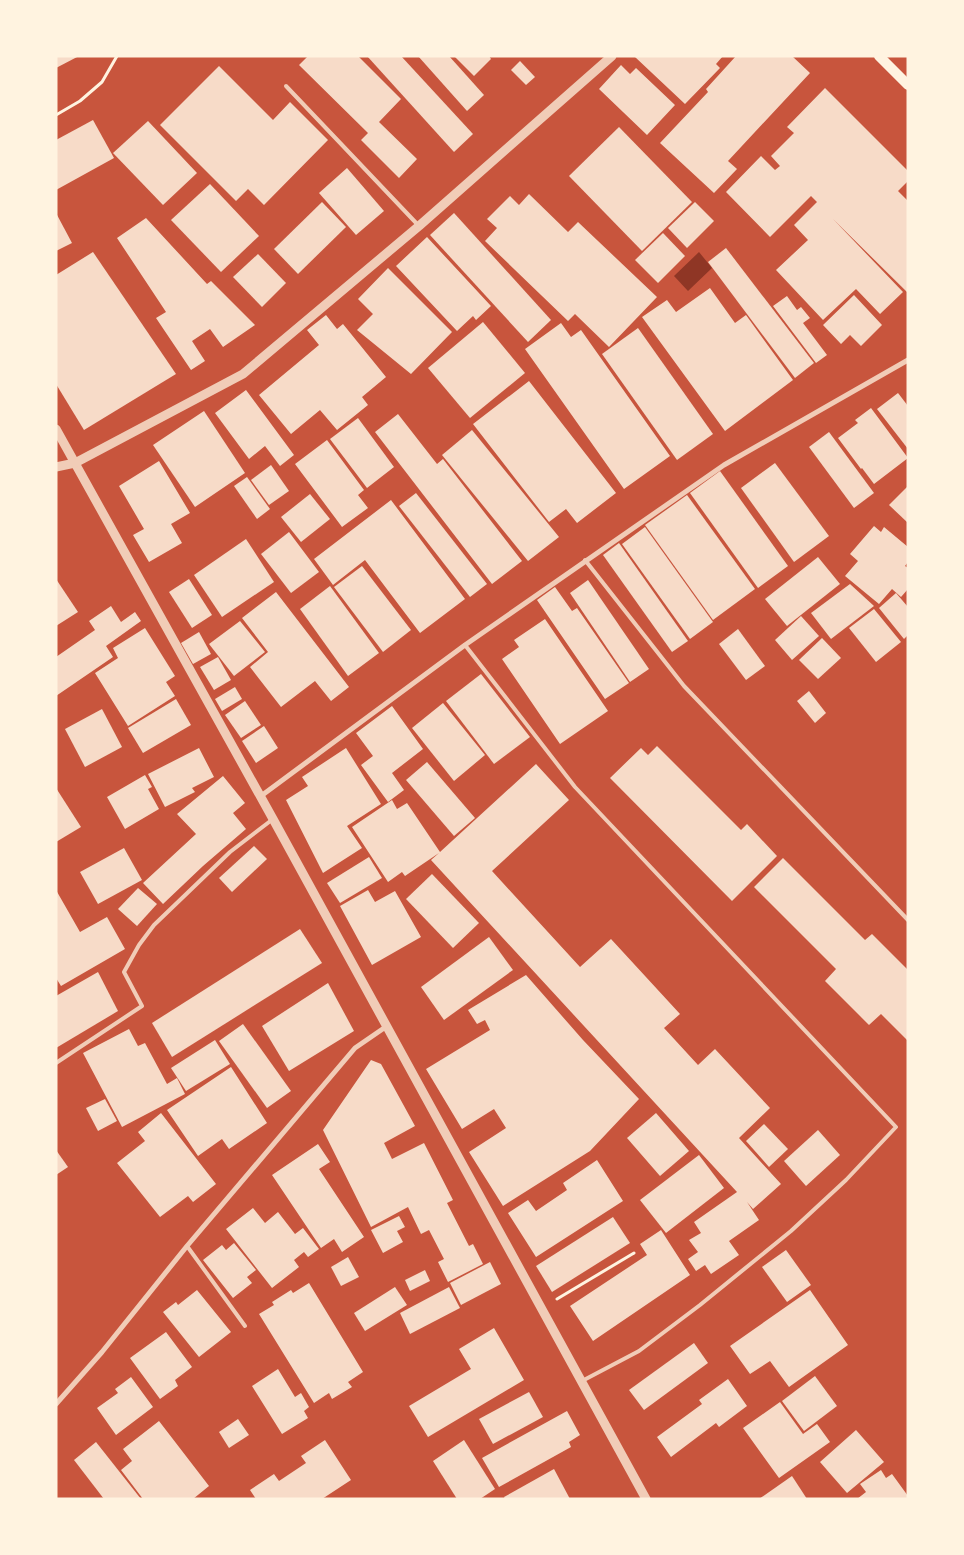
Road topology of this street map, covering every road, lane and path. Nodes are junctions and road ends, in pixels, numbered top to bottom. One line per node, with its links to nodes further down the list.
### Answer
1 (117, 56): 6 (path)
2 (612, 56): 7 (street)
3 (879, 56): 4 (main road)
4 (908, 85)
5 (286, 86): 7 (lane)
6 (56, 115)
7 (419, 226): 10 (street)
8 (908, 360): 12 (street)
9 (56, 429): 10 (street)
10 (75, 463): 11 (street); 14 (street)
11 (56, 467)
12 (585, 560): 13 (street); 16 (lane)
13 (465, 644): 14 (street); 23 (lane)
14 (261, 796): 15 (street)
15 (273, 818): 17 (street); 18 (lane)
16 (908, 920)
17 (387, 1026): 19 (street); 21 (street)
18 (56, 1063)
19 (186, 1246): 22 (lane); 24 (street)
20 (634, 1253): 21 (path)
21 (542, 1309): 23 (street)
22 (245, 1326)
23 (582, 1381): 25 (street)
24 (56, 1404)
25 (646, 1499)

